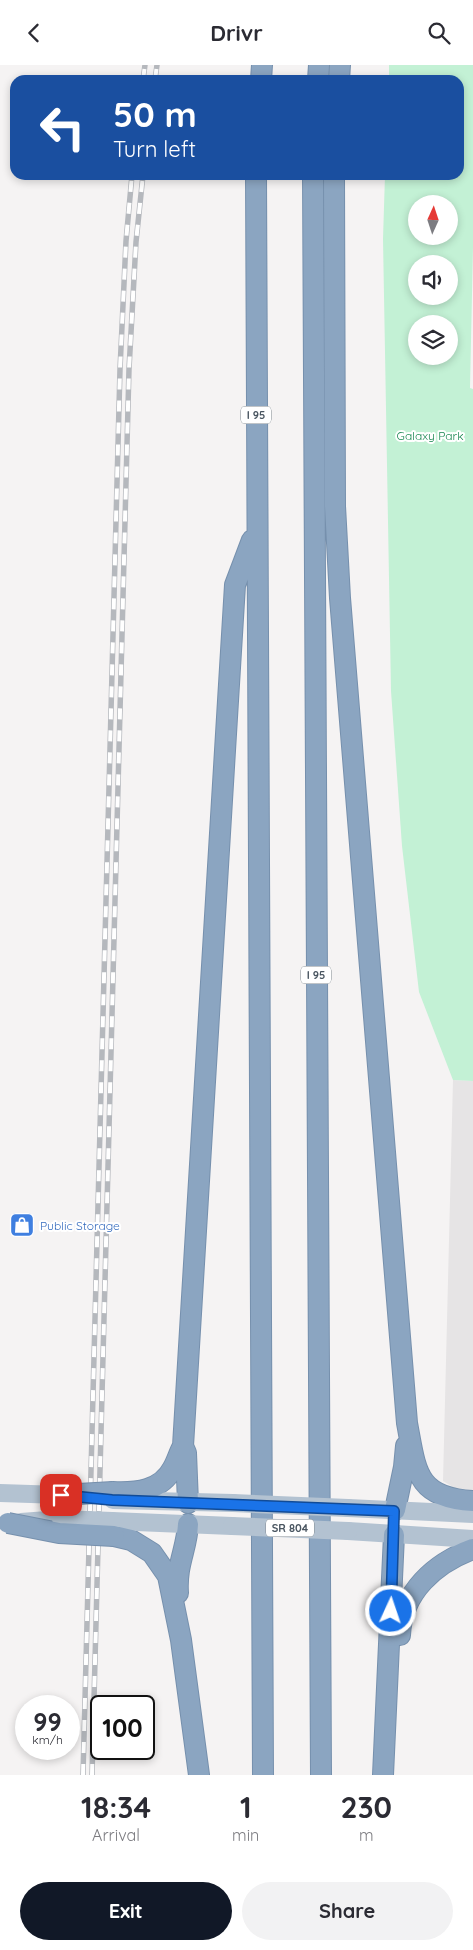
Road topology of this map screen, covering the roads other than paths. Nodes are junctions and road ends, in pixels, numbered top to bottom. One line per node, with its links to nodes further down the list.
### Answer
1 (256, 180): 4 (highway, I 95)
2 (313, 180): 24 (highway, I 95)
3 (334, 180): 5 (highway)
4 (257, 526): 6 (highway); 23 (highway, I 95)
5 (407, 1423): 10 (highway); 12 (highway)
6 (183, 1446): 9 (highway); 11 (highway)
7 (0, 1493): 8 (main road)
8 (61, 1495): 9 (highway, bridge)
9 (113, 1496): 11 (main road, SR 804)
10 (473, 1501)
11 (188, 1503): 12 (main road, SR 804, bridge); 15 (main road)
12 (394, 1511): 13 (main road, SR 804); 17 (main road)
13 (473, 1514)
14 (4, 1523): 16 (highway, bridge)
15 (188, 1524): 16 (main road, SR 804); 17 (main road, SR 804, bridge); 20 (highway)
16 (113, 1528): 20 (highway)
17 (394, 1535): 18 (main road, SR 804); 21 (highway)
18 (473, 1539)
19 (473, 1549): 21 (highway)
20 (181, 1640): 22 (highway)
21 (386, 1709): 25 (highway)
22 (199, 1775)
23 (263, 1775)
24 (321, 1775)
25 (383, 1775)

